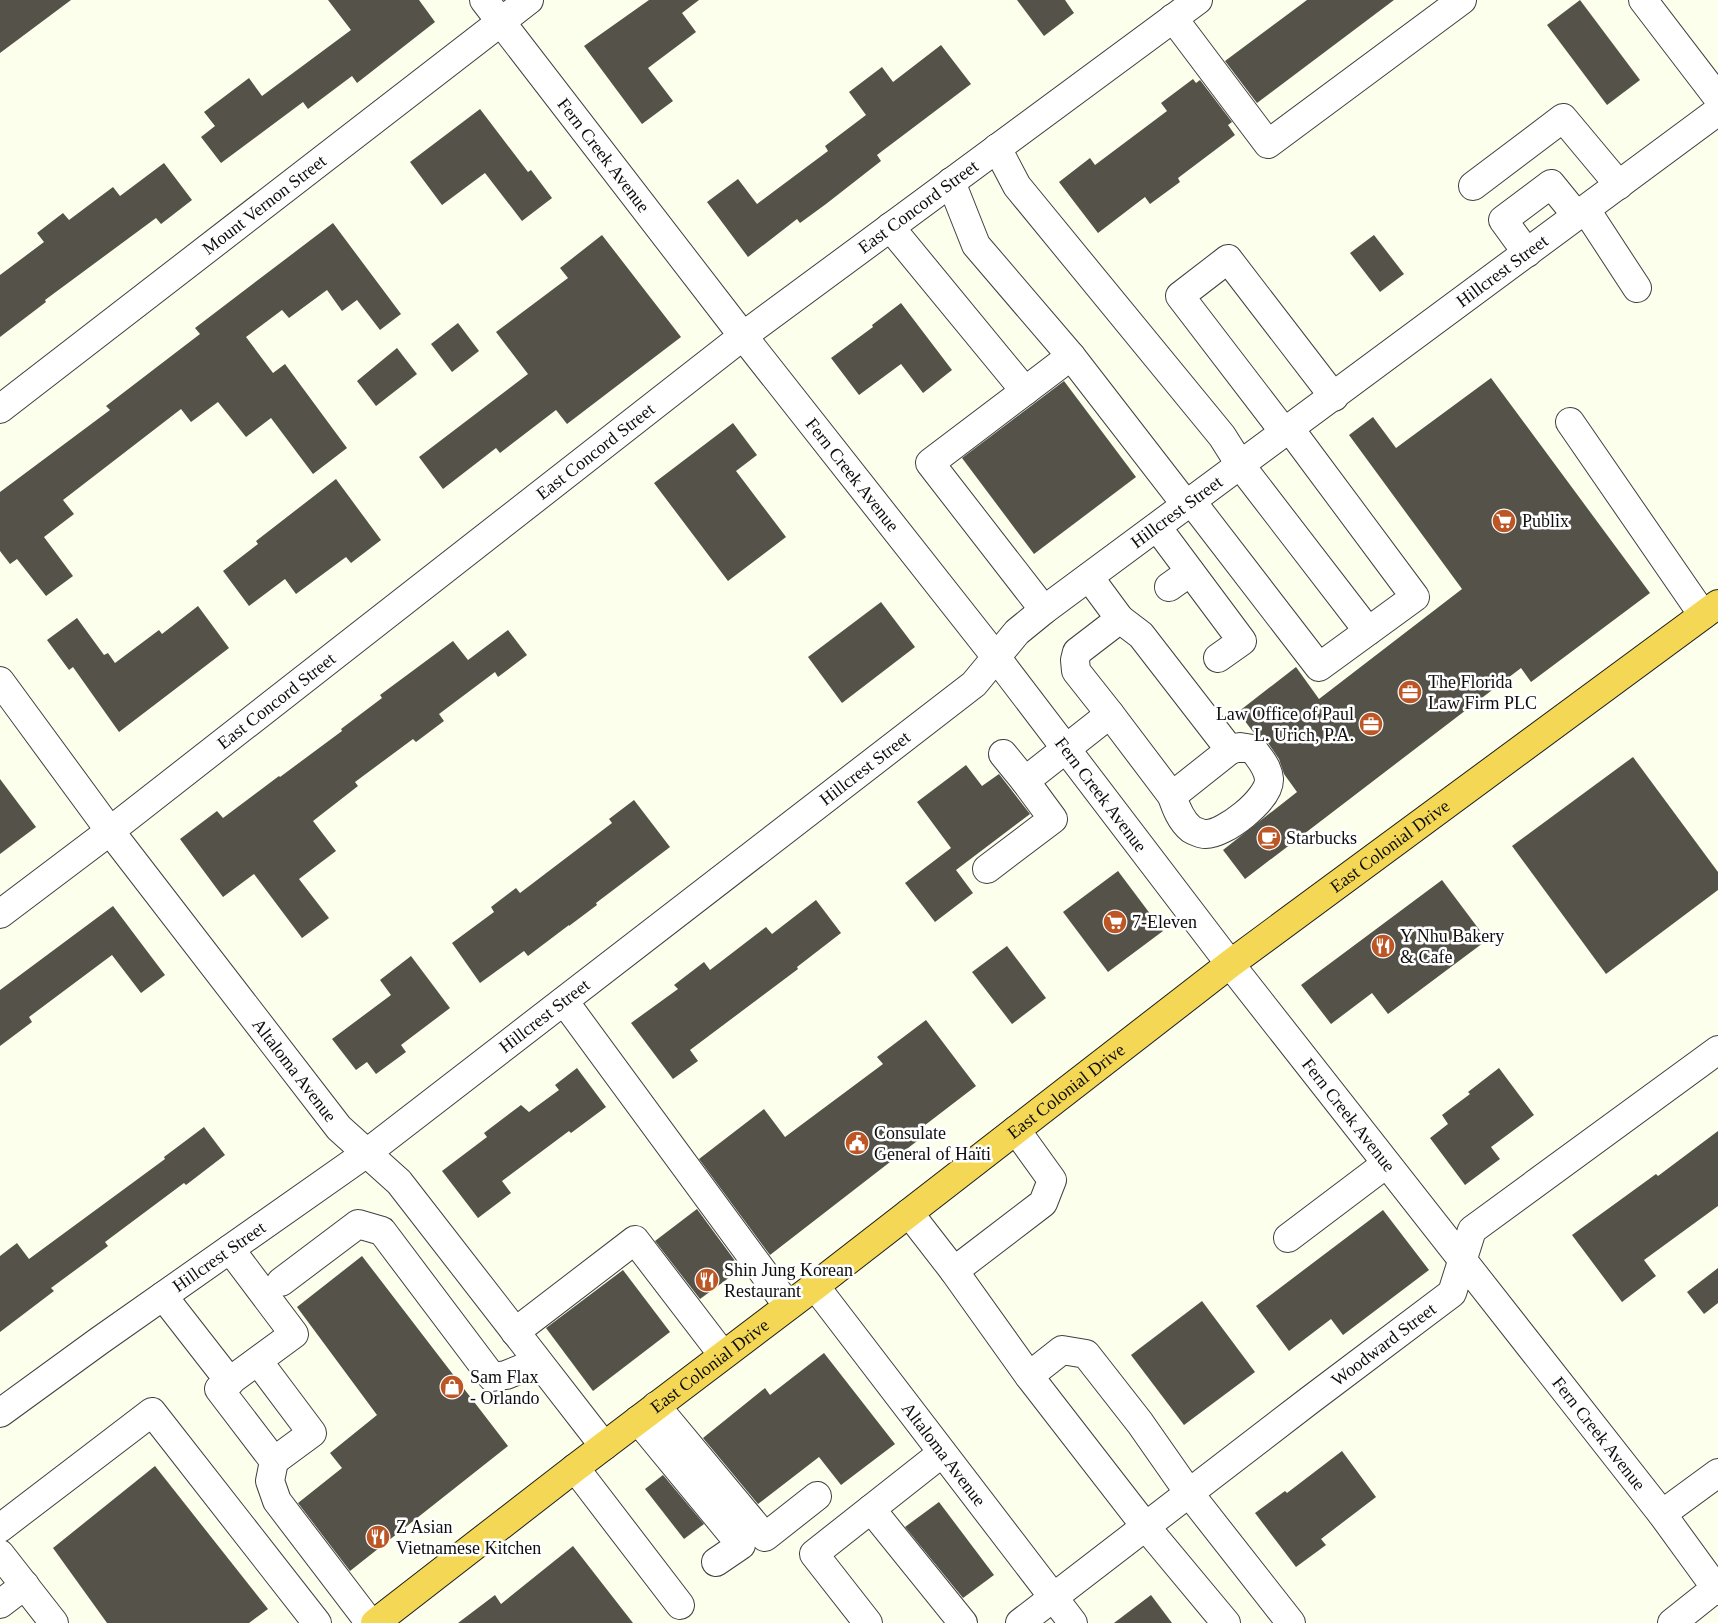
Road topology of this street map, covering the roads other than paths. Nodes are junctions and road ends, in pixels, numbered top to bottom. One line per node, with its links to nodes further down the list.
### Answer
1 (484, 0): 7 (street, Fern Creek Avenue)
2 (529, 0): 7 (street, Mount Vernon Street)
3 (1198, 0): 6 (street, East Concord Street)
4 (1462, 0): 6 (street)
5 (1643, 0): 8 (street)
6 (1173, 18): 10 (street, East Concord Street)
7 (500, 22): 18 (street, Fern Creek Avenue); 22 (street, Mount Vernon Street)
8 (1718, 98)
9 (1718, 111): 12 (street, Hillcrest Street)
10 (996, 148): 11 (street, East Concord Street); 25 (street)
11 (951, 182): 15 (street, East Concord Street); 19 (street)
12 (1619, 185): 13 (street); 14 (street, Hillcrest Street)
13 (1473, 186)
14 (1581, 213): 16 (street, Hillcrest Street); 16 (street); 17 (street)
15 (890, 227): 18 (street, East Concord Street); 20 (street)
16 (1527, 253): 21 (street, Hillcrest Street)
17 (1638, 288)
18 (743, 336): 33 (street, Fern Creek Avenue); 42 (street, East Concord Street)
19 (1071, 356): 20 (street); 26 (street)
20 (1024, 391): 29 (street)
21 (1334, 396): 24 (street, Hillcrest Street); 24 (street)
22 (0, 409)
23 (1570, 422): 30 (street)
24 (1288, 431): 25 (street, Hillcrest Street); 32 (street)
25 (1241, 466): 26 (street, Hillcrest Street); 32 (street)
26 (1189, 504): 27 (street, Hillcrest Street); 32 (street)
27 (1157, 527): 28 (street, Hillcrest Street); 34 (street)
28 (1089, 577): 29 (street, Hillcrest Street); 31 (street)
29 (1044, 610): 33 (street, Hillcrest Street)
30 (1711, 610): 45 (highway, East Colonial Drive)
31 (1120, 619): 36 (street); 38 (street)
32 (1368, 631)
33 (996, 657): 37 (street, Fern Creek Avenue); 46 (street, Hillcrest Street)
34 (1218, 658)
35 (0, 681): 42 (street, Altaloma Avenue)
36 (1110, 714): 37 (street); 41 (street)
37 (1065, 749): 40 (street); 45 (street, Fern Creek Avenue)
38 (1230, 750): 41 (street); 41 (street)
39 (1003, 754): 40 (street)
40 (1025, 781): 43 (street)
41 (1172, 796)
42 (110, 831): 44 (street, East Concord Street); 49 (street, Altaloma Avenue)
43 (987, 869)
44 (0, 914)
45 (1230, 964): 48 (highway, East Colonial Drive); 50 (street, Fern Creek Avenue)
46 (564, 1001): 49 (street, Hillcrest Street); 61 (street)
47 (1718, 1050): 56 (street, Woodward Street)
48 (1016, 1130): 52 (highway, East Colonial Drive); 57 (street)
49 (368, 1152): 51 (street, Altaloma Avenue); 55 (street, Hillcrest Street)
50 (1386, 1164): 54 (street); 56 (street, Fern Creek Avenue)
51 (412, 1200): 53 (street); 62 (street, Altaloma Avenue)
52 (909, 1213): 57 (street); 59 (highway, East Colonial Drive)
53 (382, 1232): 58 (street); 65 (street)
54 (1288, 1238)
55 (230, 1249): 60 (street, Hillcrest Street); 64 (street)
56 (1463, 1262): 75 (street, Woodward Street); 78 (street, Fern Creek Avenue)
57 (954, 1271): 66 (street)
58 (281, 1282)
59 (815, 1286): 61 (highway, East Colonial Drive); 71 (street, Altaloma Avenue)
60 (163, 1296): 67 (street); 68 (street, Hillcrest Street)
61 (788, 1306): 63 (highway, East Colonial Drive)
62 (515, 1332): 63 (street); 65 (street, Altaloma Avenue)
63 (723, 1355): 69 (highway, East Colonial Drive)
64 (258, 1362): 67 (street); 72 (street)
65 (538, 1362): 70 (street, Altaloma Avenue)
66 (1028, 1376): 75 (street); 79 (street)
67 (230, 1382): 72 (street)
68 (0, 1413)
69 (647, 1413): 70 (highway, East Colonial Drive); 76 (street); 82 (street)
70 (604, 1446): 73 (highway, East Colonial Drive)
71 (942, 1453): 77 (street); 85 (street, Altaloma Avenue)
72 (274, 1460): 90 (street)
73 (575, 1468): 87 (street); 91 (highway, East Colonial Drive)
74 (1718, 1473): 78 (street)
75 (1189, 1493): 79 (street, Woodward Street); 97 (street)
76 (817, 1496)
77 (871, 1509): 92 (street); 93 (street)
78 (1662, 1514): 84 (street, Fern Creek Avenue)
79 (1146, 1527): 85 (street, Woodward Street); 96 (street)
80 (0, 1528): 89 (street)
81 (0, 1554): 83 (street)
82 (716, 1562)
83 (25, 1585): 86 (street); 88 (street)
84 (1717, 1590): 98 (street)
85 (1053, 1598): 94 (street, Woodward Street); 95 (street, Altaloma Avenue)
86 (0, 1604)
87 (680, 1604)
88 (54, 1623)
89 (317, 1623)
90 (370, 1623)
91 (375, 1623)
92 (868, 1623)
93 (963, 1623)
94 (1020, 1623)
95 (1072, 1623)
96 (1226, 1623)
97 (1291, 1623)
98 (1672, 1623)

